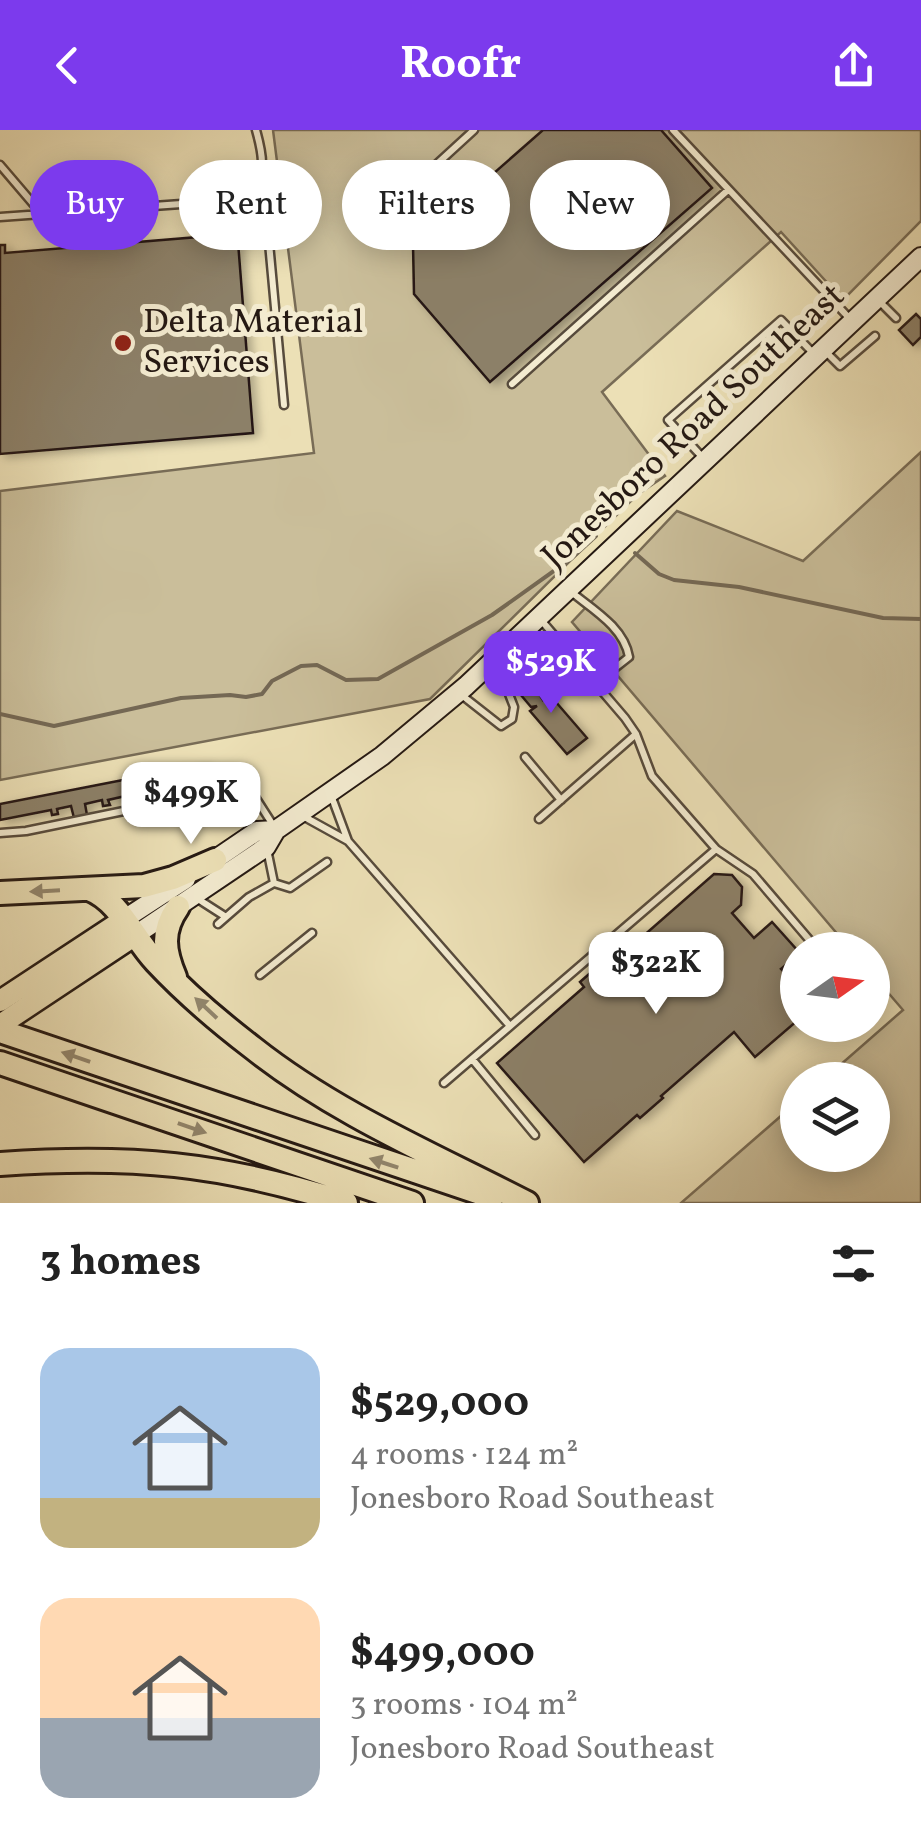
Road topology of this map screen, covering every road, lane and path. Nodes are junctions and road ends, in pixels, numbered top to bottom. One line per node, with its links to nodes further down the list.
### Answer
1 (256, 130): 4 (lane)
2 (474, 130): 5 (lane)
3 (672, 130): 7 (lane)
4 (262, 160)
5 (441, 160)
6 (0, 165): 8 (lane)
7 (728, 190): 15 (lane); 18 (lane)
8 (30, 200)
9 (30, 215): 10 (lane)
10 (0, 216)
11 (270, 250): 19 (lane)
12 (921, 257): 13 (main road, Jonesboro Road Southeast)
13 (876, 298): 14 (lane); 15 (main road, Jonesboro Road Southeast)
14 (896, 318)
15 (852, 321): 17 (main road, Jonesboro Road Southeast)
16 (875, 336): 17 (lane)
17 (819, 352): 20 (main road, Jonesboro Road Southeast); 20 (lane)
18 (512, 384)
19 (284, 405)
20 (704, 460): 21 (main road, Jonesboro Road Southeast)
21 (568, 590): 22 (main road, Jonesboro Road Southeast); 24 (lane)
22 (539, 618): 23 (lane); 25 (main road, Jonesboro Road Southeast)
23 (564, 646): 24 (lane); 25 (lane)
24 (596, 683): 26 (lane)
25 (458, 692): 28 (main road, Jonesboro Road Southeast)
26 (636, 734): 29 (lane); 36 (lane)
27 (525, 757): 29 (lane)
28 (330, 792): 30 (main road, Jonesboro Road Southeast); 34 (lane)
29 (561, 800): 31 (lane)
30 (300, 814): 32 (main road, Jonesboro Road Southeast); 34 (lane)
31 (539, 819)
32 (276, 830): 33 (lane); 35 (main road, Jonesboro Road Southeast); 37 (main road, Jonesboro Road Southeast)
33 (0, 833)
34 (348, 841): 51 (lane)
35 (266, 848): 39 (lane); 42 (main road, Jonesboro Road Southeast)
36 (716, 849): 46 (lane); 51 (lane)
37 (215, 860): 40 (highway); 45 (main road, Jonesboro Road Southeast)
38 (327, 862): 39 (lane)
39 (274, 882): 43 (lane)
40 (90, 889): 41 (highway, one-way to 41); 45 (highway)
41 (0, 894)
42 (186, 902): 43 (lane); 45 (main road, Jonesboro Road Southeast); 49 (highway)
43 (226, 917): 44 (lane)
44 (218, 924)
45 (129, 928): 49 (highway); 50 (main road, Jonesboro Road Southeast); 52 (main road, Jonesboro Road Southeast)
46 (803, 932)
47 (312, 933): 48 (lane)
48 (260, 975)
49 (177, 980): 61 (highway, one-way to 49)
50 (8, 995)
51 (510, 1026): 53 (lane)
52 (0, 1028): 60 (highway, one-way to 52)
53 (472, 1059): 55 (lane); 56 (lane)
54 (0, 1063): 59 (highway, one-way to 59)
55 (444, 1083)
56 (535, 1135)
57 (0, 1164): 58 (highway)
58 (346, 1203)
59 (412, 1203)
60 (510, 1203)
61 (527, 1203)

